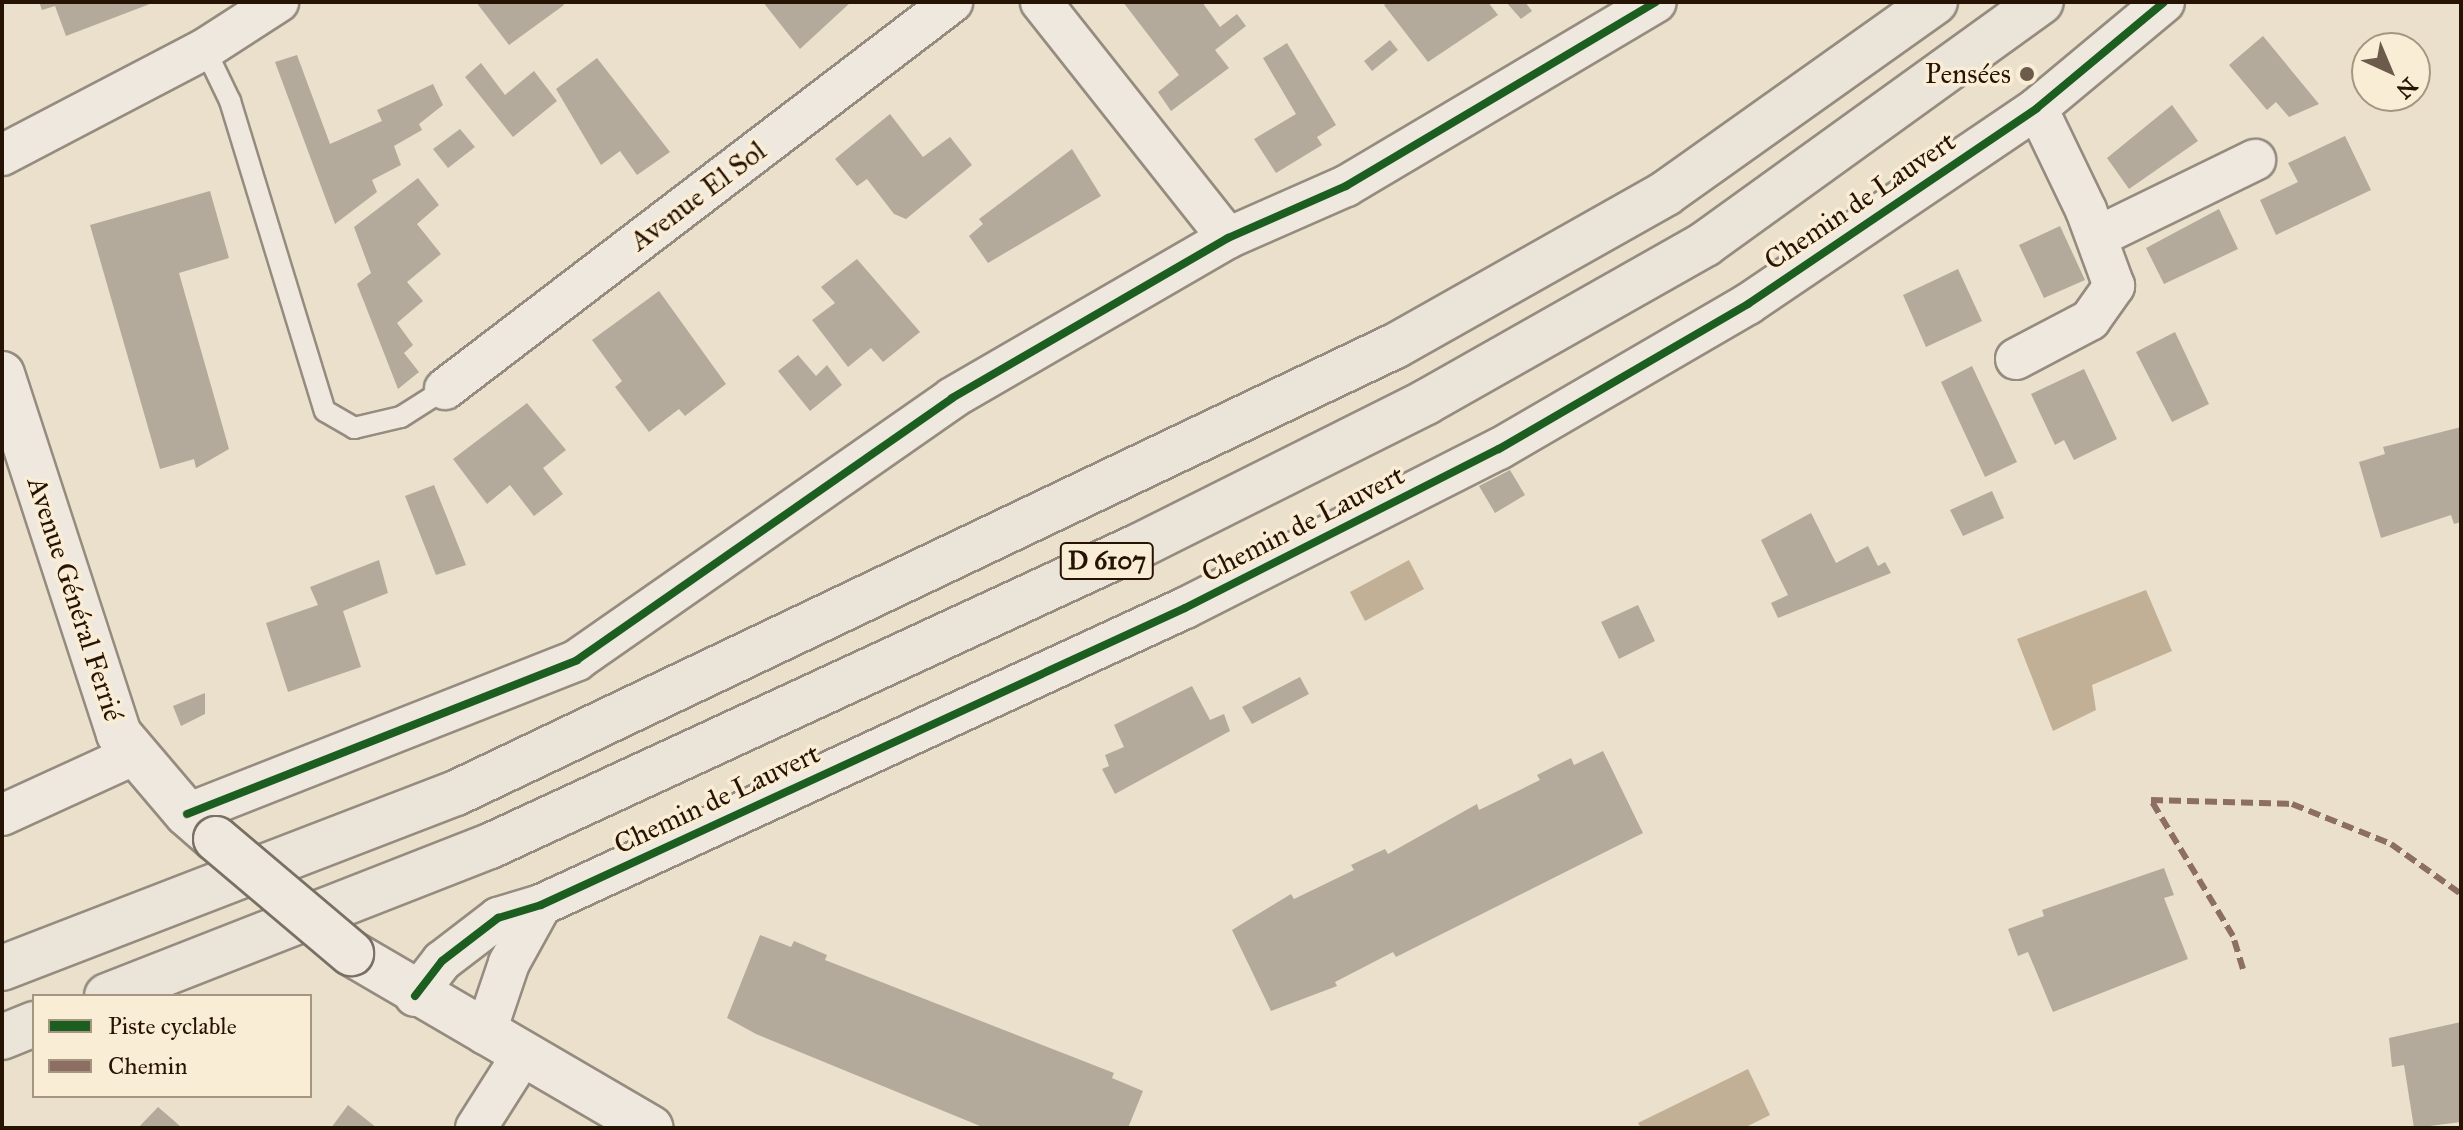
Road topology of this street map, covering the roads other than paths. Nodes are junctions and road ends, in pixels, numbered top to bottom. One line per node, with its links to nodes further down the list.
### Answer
1 (278, 2): 8 (street)
2 (952, 2): 16 (street, Avenue El Sol)
3 (1041, 2): 13 (street)
4 (1656, 2): 13 (street)
5 (1935, 2): 21 (highway, D 6107)
6 (2041, 2): 22 (highway, D 6107)
7 (2164, 2): 9 (street, Chemin de Lauvert)
8 (205, 49): 10 (street); 16 (lane)
9 (2037, 108): 12 (street); 20 (street, Chemin de Lauvert)
10 (2, 155)
11 (2255, 160): 12 (street)
12 (2097, 237): 14 (street)
13 (1228, 238): 19 (street)
14 (2016, 359)
15 (2, 374): 17 (street, Avenue Général Ferrié)
16 (445, 389)
17 (135, 754): 18 (street); 19 (street, Avenue Général Ferrié)
18 (2, 815)
19 (202, 826): 23 (street, Avenue Général Ferrié, bridge)
20 (541, 905): 23 (street, Chemin de Lauvert); 25 (street)
21 (2, 968)
22 (112, 994)
23 (415, 996): 25 (street, Avenue Général Ferrié)
24 (32, 1025): 26 (highway)
25 (485, 1034): 27 (street, Avenue Général Ferrié)
26 (2, 1037)
27 (523, 1054): 28 (street); 29 (street, Avenue Général Ferrié)
28 (476, 1128)
29 (651, 1128)

